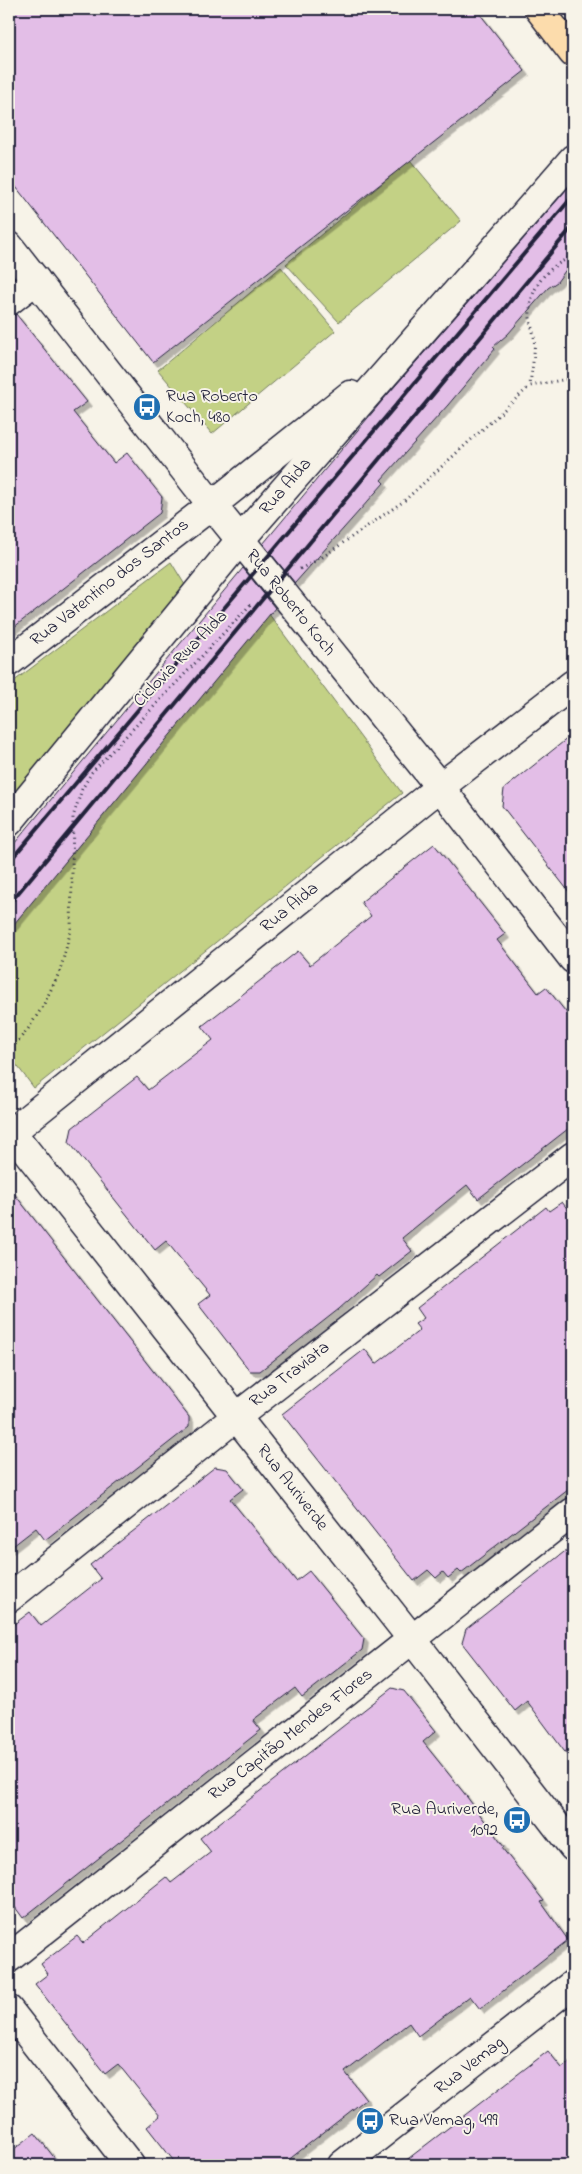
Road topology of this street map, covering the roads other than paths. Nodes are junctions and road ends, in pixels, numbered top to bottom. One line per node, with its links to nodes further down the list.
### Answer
1 (539, 9): 2 (main road)
2 (573, 53)
3 (573, 159): 7 (street, Rua Aida)
4 (9, 246): 5 (street, Rua Roberto Koch)
5 (36, 280): 6 (street); 8 (street, Rua Roberto Koch)
6 (9, 301)
7 (406, 350): 8 (street, Rua Vatentino dos Santos); 9 (street, Rua Aida)
8 (212, 505): 9 (street, Rua Roberto Koch); 10 (street, Rua Vatentino dos Santos)
9 (240, 540): 12 (street, Rua Roberto Koch); 13 (street, Rua Aida)
10 (9, 662)
11 (573, 684): 12 (street, Rua Aida)
12 (440, 787): 14 (street, Rua Roberto Koch); 15 (street, Rua Aida)
13 (9, 822)
14 (573, 959)
15 (10, 1132): 17 (street, Rua Auriverde)
16 (573, 1156): 17 (street, Rua Traviata)
17 (236, 1417): 19 (street, Rua Traviata); 20 (street, Rua Auriverde)
18 (573, 1512): 20 (street, Rua Capitão Mendes Flores)
19 (9, 1598)
20 (412, 1639): 21 (street, Rua Auriverde); 22 (street, Rua Capitão Mendes Flores)
21 (573, 1847)
22 (9, 1958)
23 (573, 1984): 26 (street, Rua Vemag)
24 (9, 2010): 25 (street)
25 (130, 2165)
26 (342, 2165)

